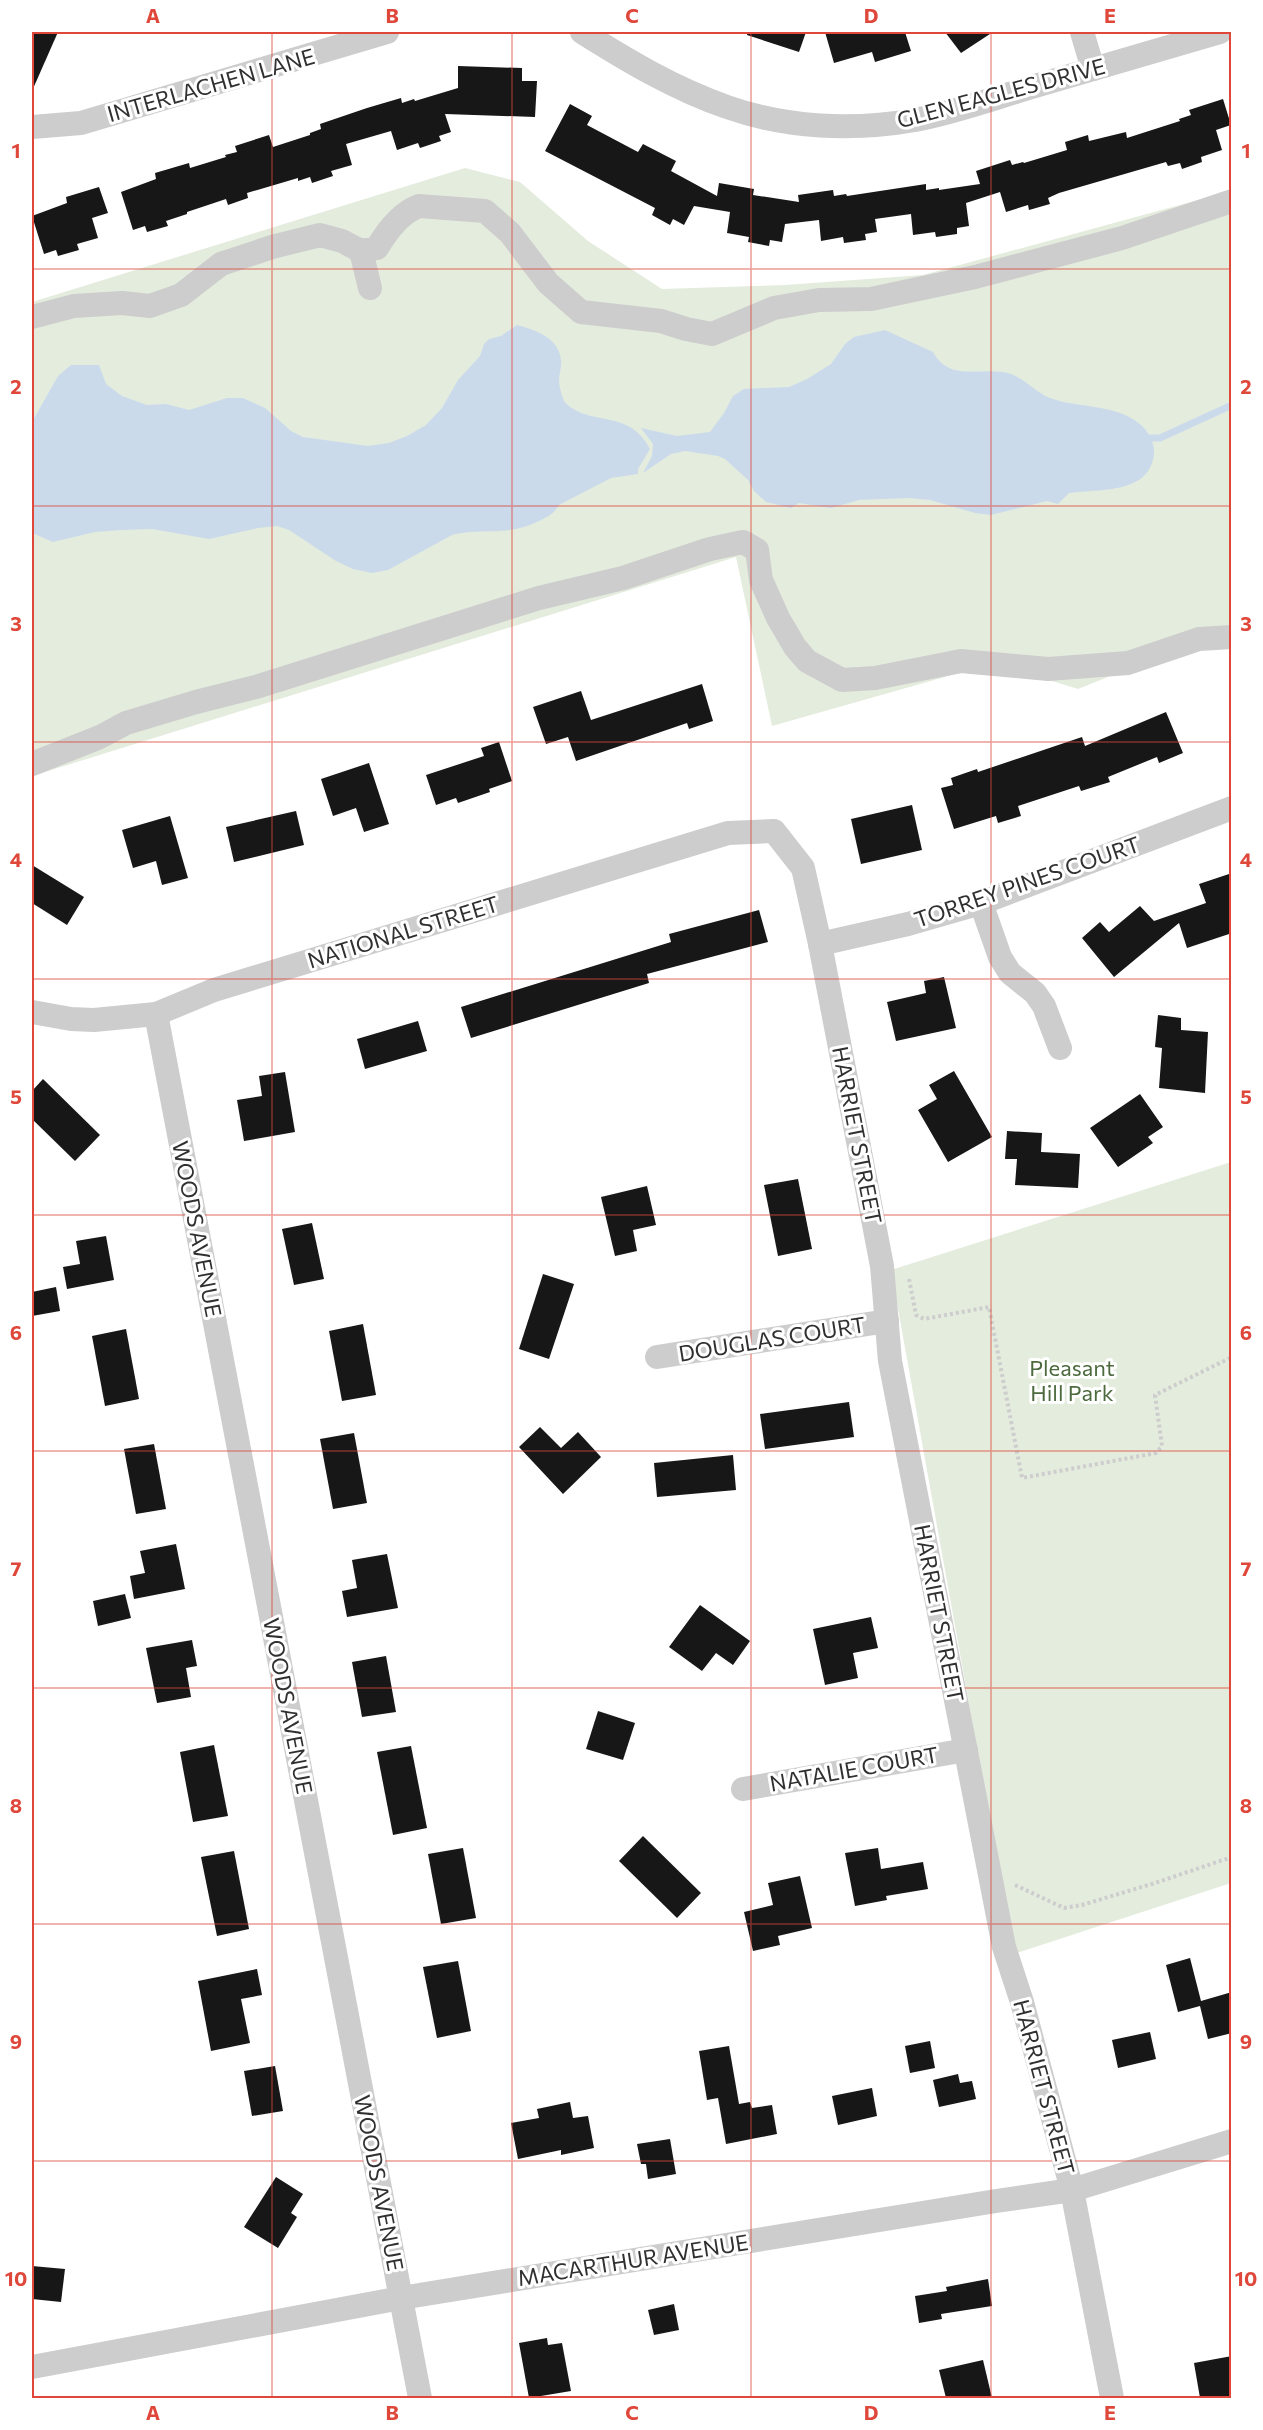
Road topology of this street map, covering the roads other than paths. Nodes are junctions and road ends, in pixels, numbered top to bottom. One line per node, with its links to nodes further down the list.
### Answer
1 (387, 32): 6 (street, INTERLACHEN LANE)
2 (582, 32): 5 (street, GLEN EAGLES DRIVE)
3 (1082, 32): 5 (street)
4 (1221, 32): 5 (street, GLEN EAGLES DRIVE)
5 (1093, 69)
6 (32, 127)
7 (1232, 201): 8 (street)
8 (361, 250): 9 (street); 10 (street)
9 (370, 288)
10 (32, 317)
11 (1232, 637): 12 (street)
12 (32, 764)
13 (1232, 808): 15 (street, TORREY PINES COURT)
14 (774, 831): 16 (street, HARRIET STREET); 18 (street, NATIONAL STREET)
15 (981, 903): 16 (street, TORREY PINES COURT); 19 (street)
16 (820, 944): 20 (street, HARRIET STREET)
17 (32, 1012): 18 (street, NATIONAL STREET)
18 (156, 1014): 26 (street, WOODS AVENUE)
19 (1060, 1048)
20 (887, 1321): 21 (street, DOUGLAS COURT); 22 (street, HARRIET STREET)
21 (657, 1358)
22 (966, 1750): 23 (street, NATALIE COURT); 25 (street, HARRIET STREET)
23 (743, 1789)
24 (1232, 2141): 25 (street, MACARTHUR AVENUE)
25 (1072, 2190): 26 (street, MACARTHUR AVENUE); 29 (street, HARRIET STREET)
26 (400, 2298): 27 (street, MACARTHUR AVENUE); 28 (street, WOODS AVENUE)
27 (32, 2367)
28 (420, 2398)
29 (1112, 2398)

